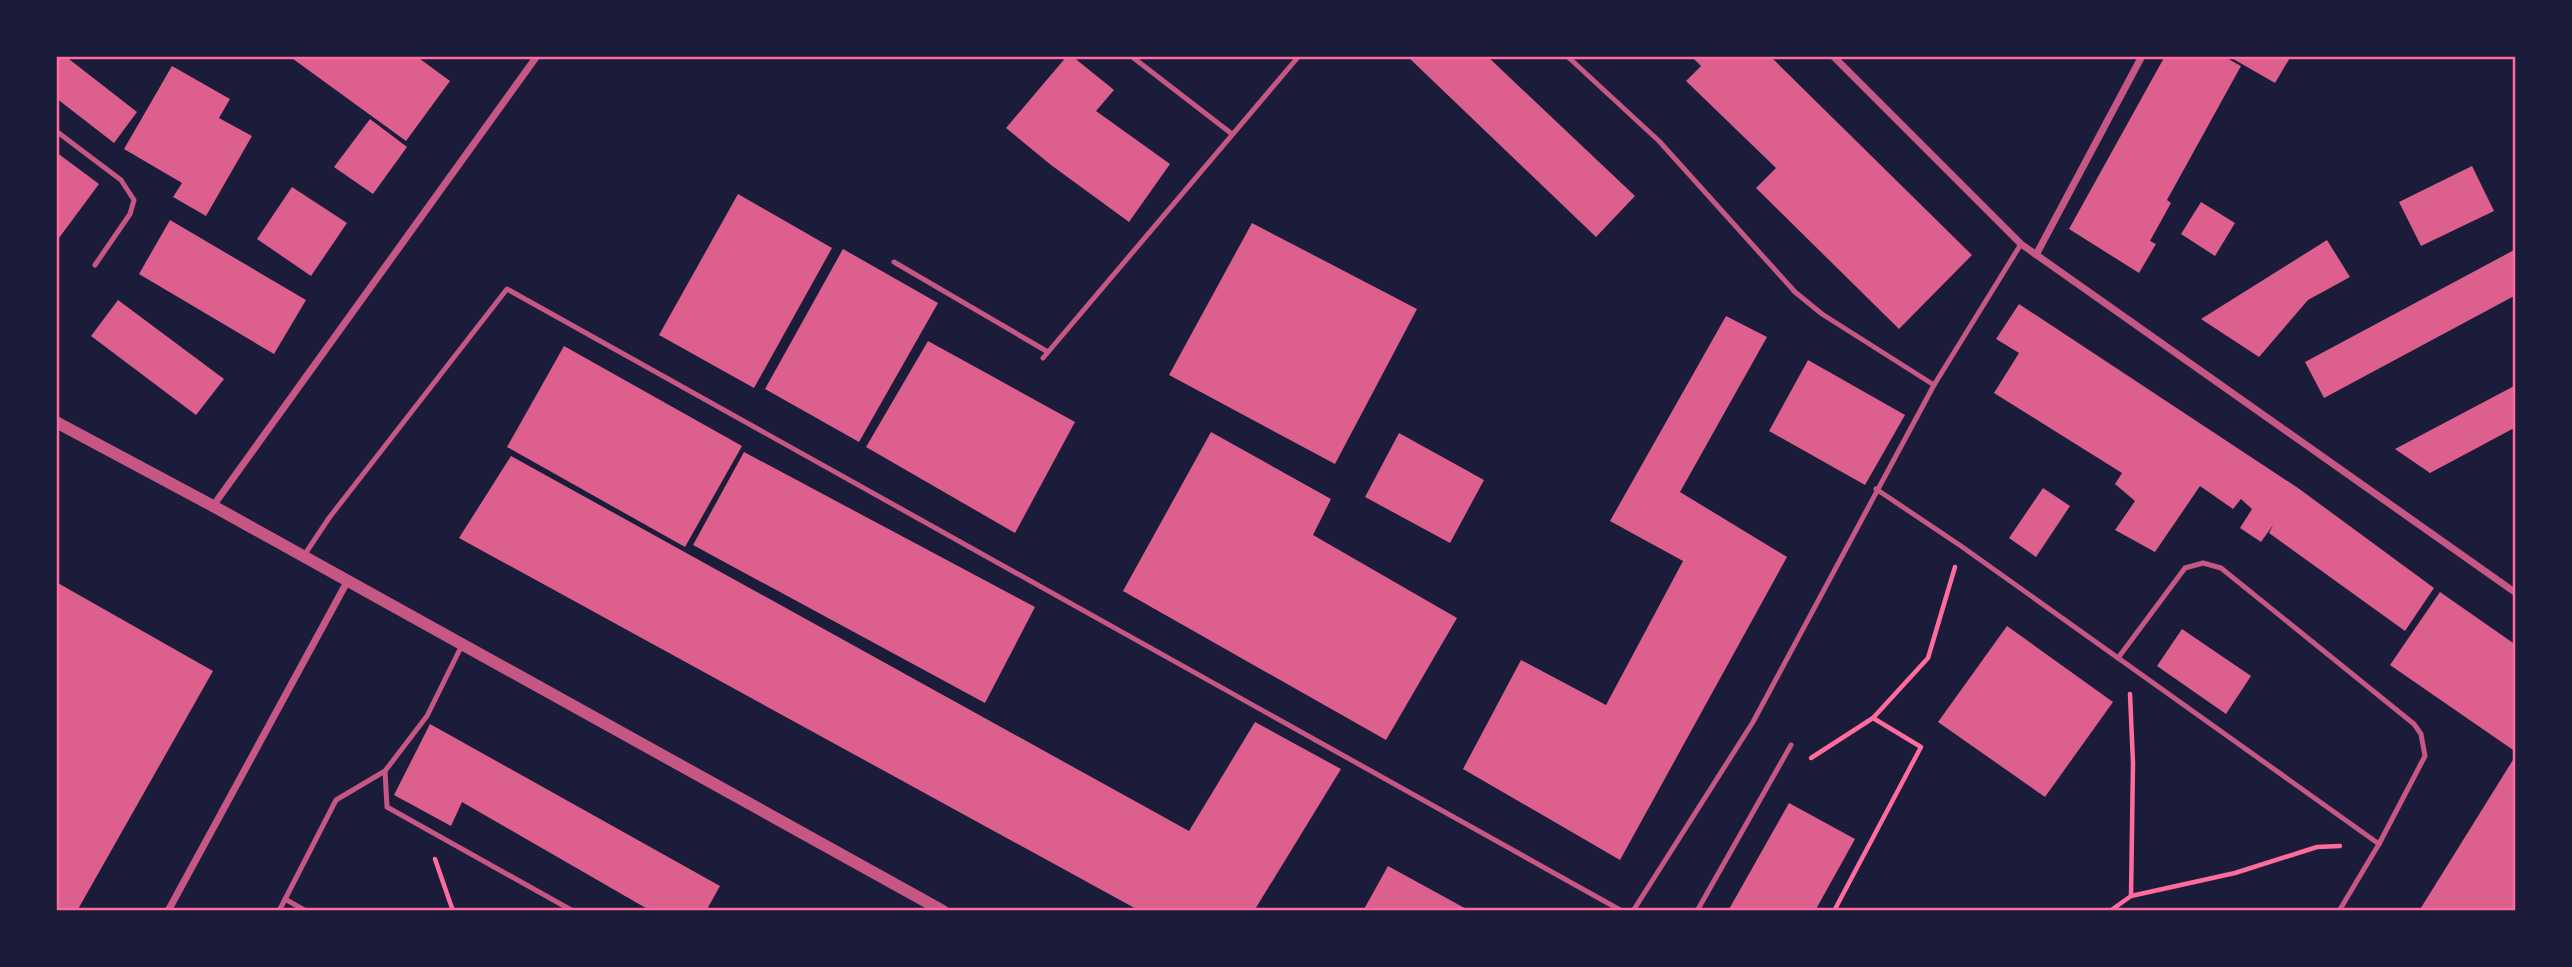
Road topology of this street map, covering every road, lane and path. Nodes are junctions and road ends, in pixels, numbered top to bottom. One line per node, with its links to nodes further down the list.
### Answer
1 (537, 56): 18 (street)
2 (1130, 56): 8 (lane)
3 (1298, 56): 8 (lane)
4 (1567, 56): 15 (lane)
5 (1832, 56): 9 (street)
6 (2142, 56): 10 (street)
7 (56, 131): 12 (lane)
8 (1232, 134): 13 (lane)
9 (2021, 244): 10 (street); 15 (lane)
10 (2036, 255): 22 (street)
11 (894, 262): 13 (lane)
12 (95, 265)
13 (1048, 352): 14 (lane)
14 (1043, 358)
15 (1934, 385): 17 (lane)
16 (56, 422): 18 (street)
17 (1876, 489): 19 (lane); 40 (lane)
18 (213, 506): 20 (street)
19 (1961, 546): 24 (lane); 26 (path)
20 (303, 557): 21 (street); 39 (lane)
21 (347, 582): 23 (street); 33 (street)
22 (2516, 593)
23 (462, 645): 28 (lane); 38 (street)
24 (2118, 658): 25 (lane); 30 (lane)
25 (2128, 665): 30 (lane); 31 (path)
26 (1873, 718): 27 (path); 42 (path)
27 (1791, 746): 41 (lane)
28 (385, 771): 29 (lane); 32 (lane)
29 (425, 829): 36 (path); 37 (lane)
30 (2379, 844): 31 (path); 44 (lane)
31 (2131, 896): 43 (path)
32 (285, 899): 34 (lane); 35 (lane)
33 (168, 911)
34 (279, 911)
35 (306, 911)
36 (453, 911)
37 (573, 911)
38 (943, 911)
39 (1622, 911)
40 (1633, 911)
41 (1697, 911)
42 (1834, 911)
43 (2110, 911)
44 (2339, 911)

